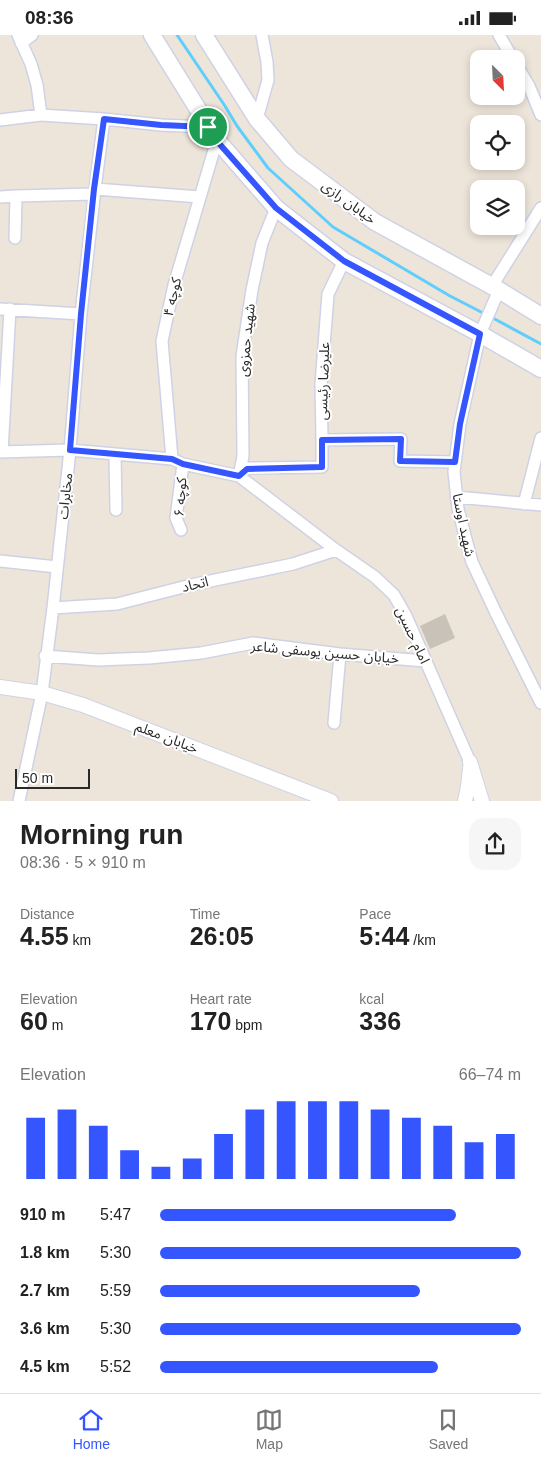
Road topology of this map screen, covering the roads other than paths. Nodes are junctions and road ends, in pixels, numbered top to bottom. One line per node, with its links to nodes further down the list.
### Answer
1 (32, 35): 6 (street)
2 (152, 35): 14 (main road)
3 (204, 35): 12 (main road, خیابان رازی)
4 (262, 35): 12 (street)
5 (499, 35): 7 (street)
6 (19, 39): 10 (street)
7 (508, 50)
8 (525, 79): 9 (street)
9 (540, 109)
10 (41, 115): 11 (street); 13 (street)
11 (104, 119): 14 (street); 15 (street, مخابرات)
12 (257, 119): 23 (main road, خیابان رازی)
13 (0, 120)
14 (212, 133): 18 (street, کوچه ۴); 19 (main road)
15 (94, 191): 16 (street); 18 (street); 25 (street, مخابرات)
16 (16, 195): 17 (street); 21 (street)
17 (0, 197)
18 (200, 197): 34 (street, کوچه ۴)
19 (276, 208): 22 (main road); 37 (street, شهید حمزوی)
20 (541, 208): 23 (street, شهید اوستا)
21 (14, 238)
22 (344, 261): 27 (main road); 30 (street, علیرضا رئیسی)
23 (495, 288): 26 (main road, خیابان رازی); 27 (street, شهید اوستا)
24 (5, 309): 25 (street); 32 (street)
25 (81, 314): 31 (street, مخابرات)
26 (541, 316)
27 (480, 334): 28 (main road); 35 (street, شهید اوستا)
28 (541, 369)
29 (541, 438): 39 (street)
30 (322, 440): 35 (street, علیرضا رئیسی); 37 (street)
31 (70, 450): 32 (street); 33 (street); 45 (street, مخابرات)
32 (1, 452)
33 (115, 454): 34 (street); 41 (street)
34 (172, 459): 36 (street)
35 (455, 462): 38 (street, شهید اوستا)
36 (183, 464): 37 (street); 42 (street, کوچه ۶)
37 (239, 476): 43 (street, امام حسین)
38 (457, 497): 39 (street); 52 (street, شهید اوستا)
39 (524, 504): 40 (street)
40 (541, 505)
41 (116, 510)
42 (181, 530)
43 (336, 550): 46 (street, اتحاد); 49 (street, امام حسین)
44 (0, 561): 45 (street)
45 (57, 567): 46 (street, مخابرات)
46 (53, 608): 48 (street, مخابرات)
47 (340, 654): 48 (street, خیابان حسین یوسفی شاعر); 49 (street, خیابان حسین یوسفی شاعر); 53 (street)
48 (46, 656): 51 (street, مخابرات)
49 (425, 661): 54 (street, امام حسین)
50 (0, 687): 51 (street, خیابان معلم)
51 (42, 693): 55 (street, مخابرات); 56 (street, خیابان معلم)
52 (541, 703)
53 (334, 723)
54 (470, 762): 57 (street); 58 (street, امام حسین)
55 (19, 801)
56 (331, 801)
57 (465, 801)
58 (482, 801)

